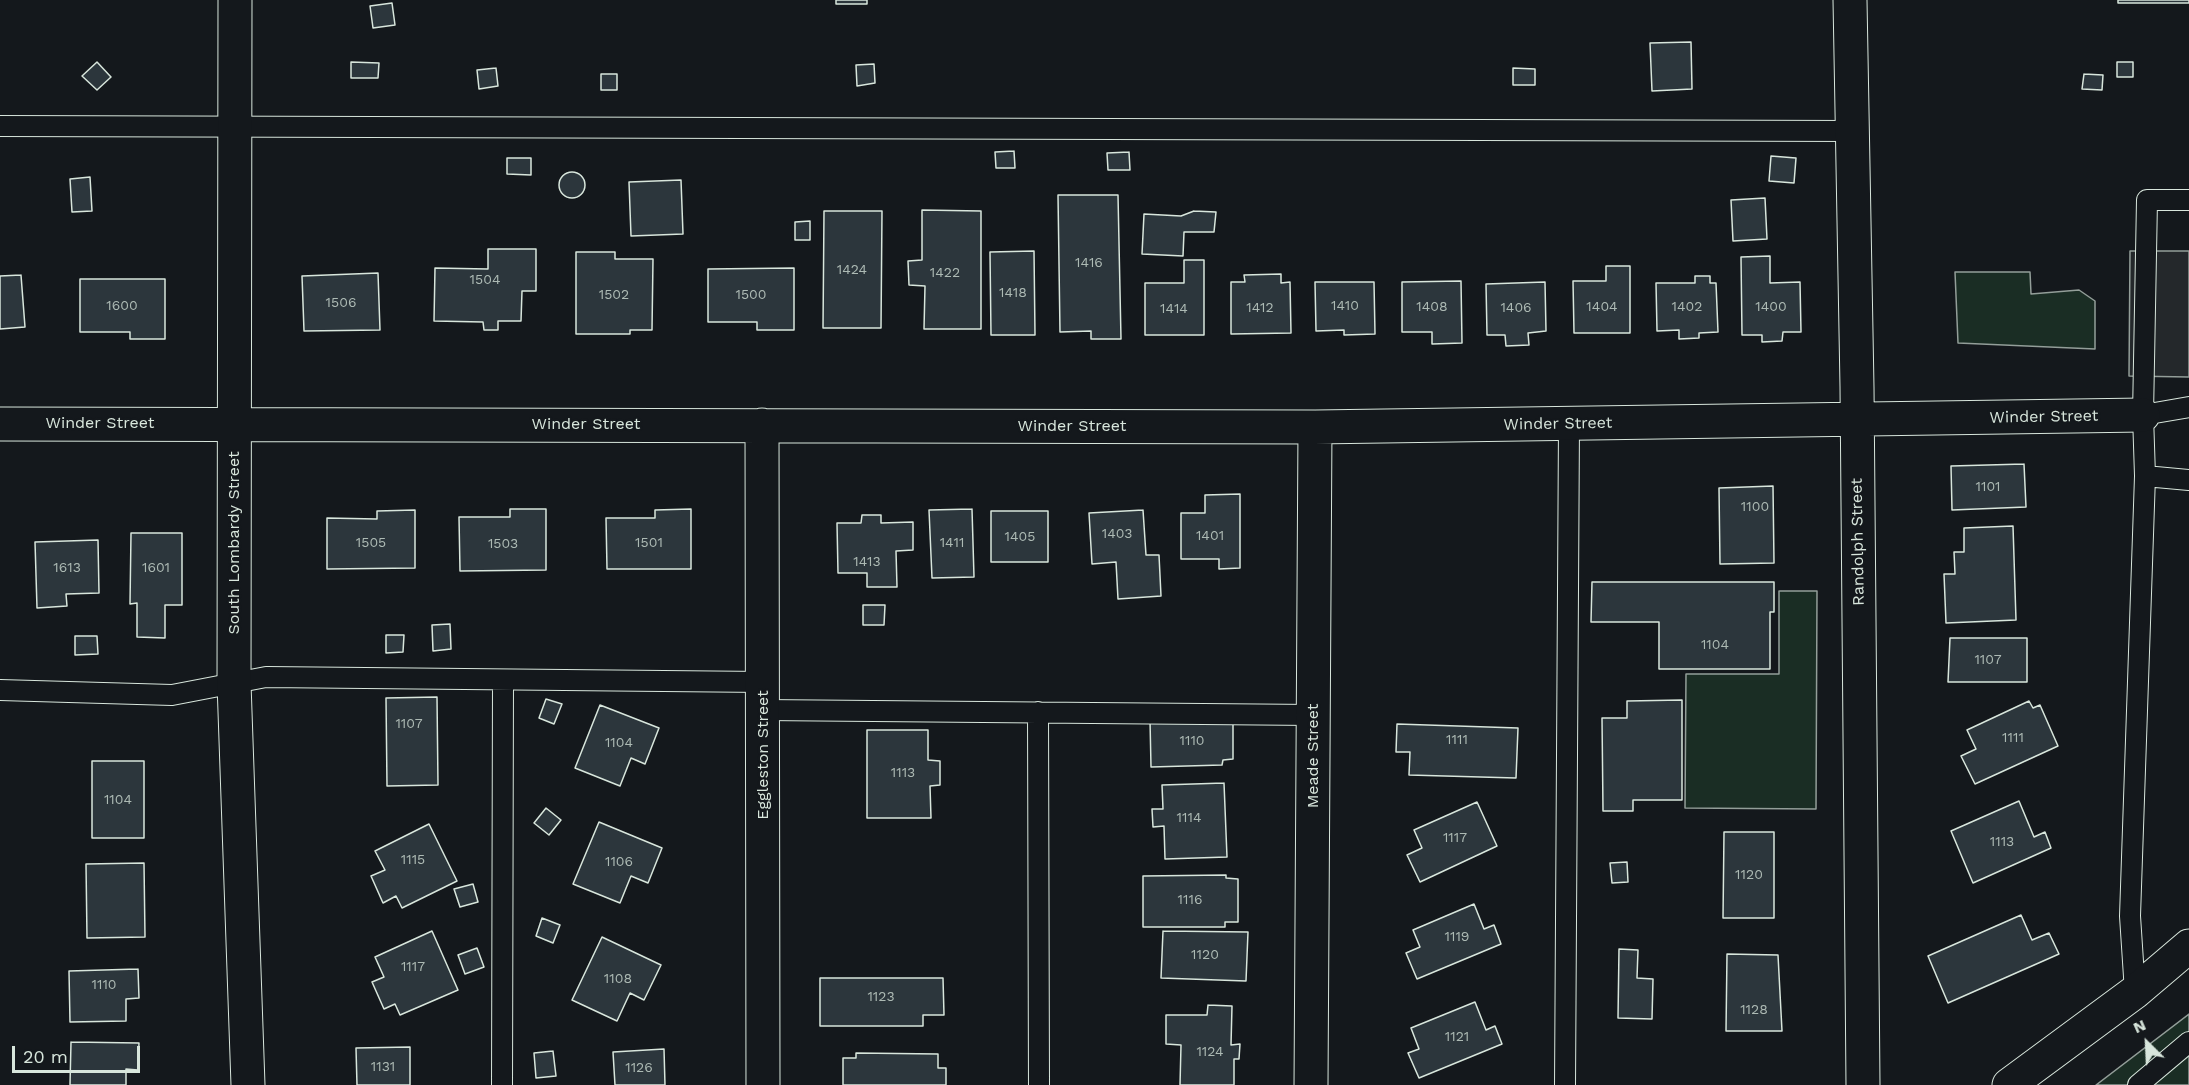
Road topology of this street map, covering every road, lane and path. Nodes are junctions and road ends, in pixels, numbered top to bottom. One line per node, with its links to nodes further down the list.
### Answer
1 (235, 0): 3 (street, South Lombardy Street)
2 (1850, 0): 5 (street, Randolph Street)
3 (234, 125): 4 (lane); 5 (lane); 11 (street, South Lombardy Street)
4 (0, 126)
5 (1852, 131): 9 (street, Randolph Street)
6 (2189, 200): 8 (lane)
7 (2189, 407): 8 (lane)
8 (2143, 415): 9 (street, Winder Street); 15 (lane)
9 (1857, 421): 12 (street, Winder Street); 32 (street, Randolph Street)
10 (0, 423): 11 (street, Winder Street)
11 (234, 423): 13 (street, Winder Street); 18 (street, South Lombardy Street)
12 (1569, 424): 14 (street, Winder Street); 31 (lane)
13 (762, 425): 14 (street, Winder Street); 20 (street, Eggleston Street)
14 (1315, 427): 22 (street, Meade Street)
15 (2145, 476): 16 (lane); 24 (lane)
16 (2189, 480)
17 (503, 680): 18 (lane); 20 (lane); 27 (lane)
18 (234, 683): 19 (lane); 26 (street, South Lombardy Street)
19 (0, 690)
20 (763, 696): 21 (lane); 28 (street, Eggleston Street)
21 (1038, 712): 22 (lane); 29 (lane)
22 (1313, 715): 30 (street, Meade Street)
23 (2189, 946): 24 (street)
24 (2135, 992): 33 (street)
25 (2189, 1042): 34 (lane)
26 (248, 1085)
27 (502, 1085)
28 (763, 1085)
29 (1039, 1085)
30 (1311, 1085)
31 (1565, 1085)
32 (1863, 1085)
33 (2009, 1085)
34 (2138, 1085)

